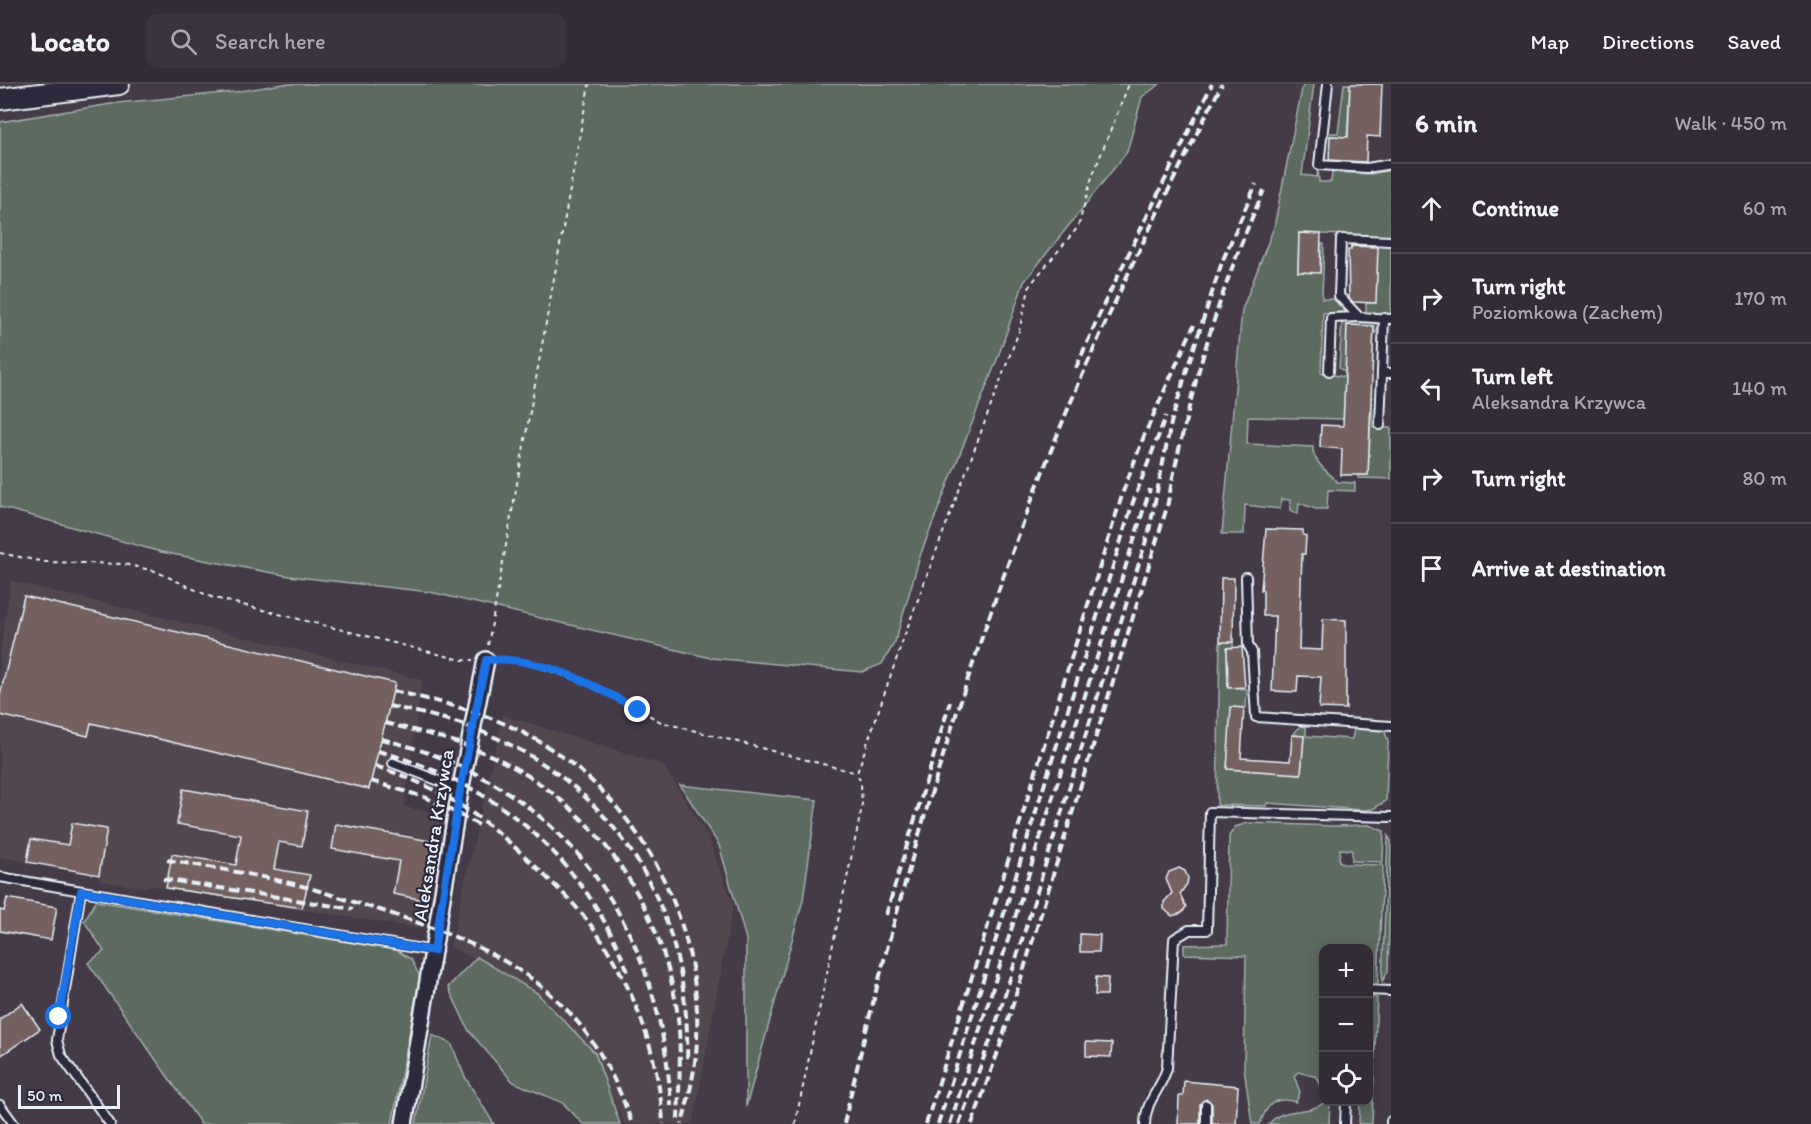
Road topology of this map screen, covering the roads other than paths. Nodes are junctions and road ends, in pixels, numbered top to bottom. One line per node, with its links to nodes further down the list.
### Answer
1 (119, 84): 3 (street)
2 (1328, 84): 4 (lane)
3 (0, 99)
4 (1391, 164)
5 (1391, 241): 6 (lane)
6 (1359, 317): 7 (lane); 8 (lane)
7 (1387, 318): 9 (lane)
8 (1329, 371)
9 (1387, 373): 10 (lane)
10 (1380, 425)
11 (1246, 577): 13 (lane)
12 (486, 660): 15 (street, Aleksandra Krzywca)
13 (1391, 726)
14 (393, 762): 15 (lane)
15 (460, 789): 19 (street, Aleksandra Krzywca)
16 (1391, 817): 28 (lane)
17 (0, 877): 18 (lane)
18 (81, 891): 19 (lane); 26 (lane)
19 (434, 951): 27 (street, Aleksandra Krzywca)
20 (1373, 990): 21 (lane)
21 (1391, 991)
22 (0, 1105): 25 (lane)
23 (1206, 1105): 29 (lane)
24 (1346, 1106): 30 (lane)
25 (14, 1124)
26 (110, 1124)
27 (404, 1124)
28 (1145, 1124)
29 (1206, 1124)
30 (1345, 1124)

